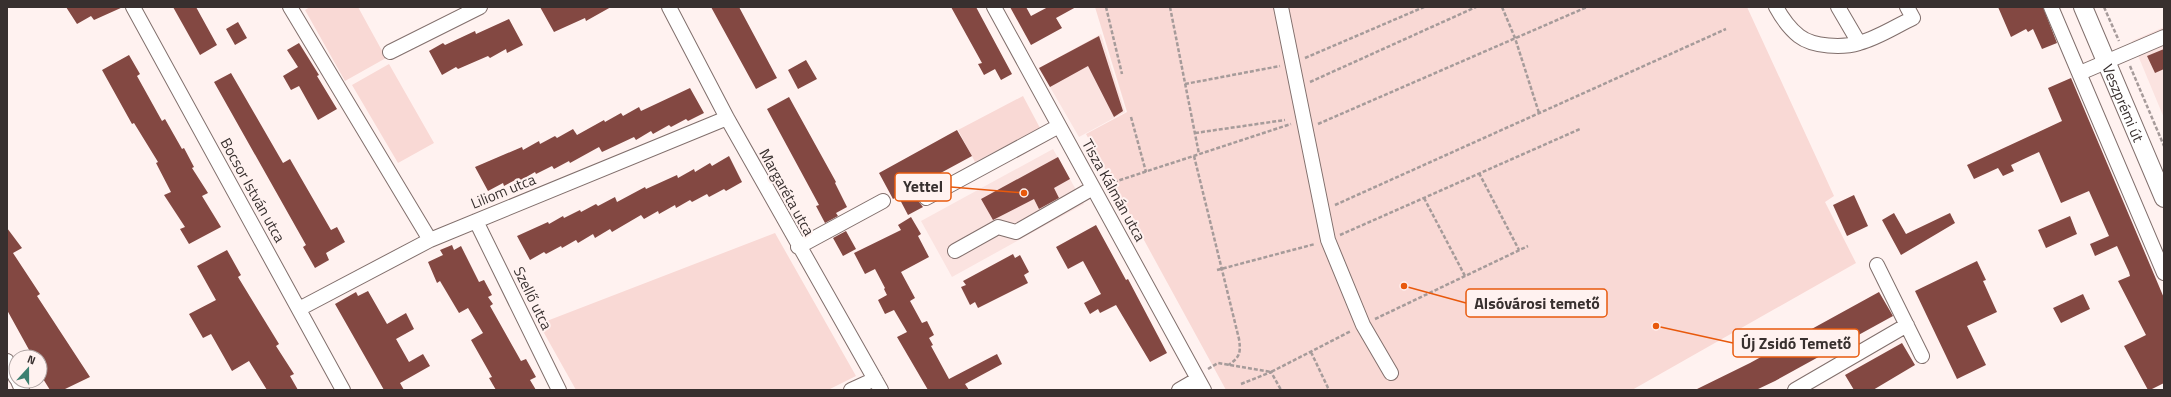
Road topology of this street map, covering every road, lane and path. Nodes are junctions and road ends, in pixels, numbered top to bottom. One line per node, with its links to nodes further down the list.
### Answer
1 (133, 7): 63 (street, Bocsor István utca)
2 (290, 7): 53 (street)
3 (480, 7): 25 (street)
4 (669, 7): 35 (street, Margaréta utca)
5 (994, 7): 38 (street, Tisza Kálmán utca)
6 (1106, 7): 30 (path)
7 (1170, 7): 31 (path)
8 (1281, 7): 28 (street)
9 (1424, 7): 28 (path)
10 (1476, 7): 32 (path)
11 (1502, 7): 23 (path)
12 (1576, 7): 20 (path)
13 (1587, 7): 20 (path)
14 (1776, 7): 24 (street)
15 (1838, 7): 24 (street)
16 (1907, 7): 24 (street)
17 (2052, 7): 29 (street)
18 (2083, 7): 27 (main road, Veszprémi út)
19 (2104, 7): 26 (path)
20 (1578, 11): 23 (path)
21 (1726, 29): 33 (path)
22 (2164, 37): 26 (street)
23 (1515, 38): 33 (path); 37 (path)
24 (1859, 43)
25 (390, 52)
26 (2124, 54): 27 (street); 41 (path)
27 (2107, 61): 29 (street); 49 (main road, Veszprémi út)
28 (1292, 63): 31 (path); 32 (street)
29 (2080, 73): 61 (street)
30 (1122, 74)
31 (1186, 84): 40 (path)
32 (1297, 88): 37 (street)
33 (1539, 113): 51 (path)
34 (1131, 117): 44 (path)
35 (727, 118): 52 (street, Liliom utca); 55 (street, Margaréta utca)
36 (1285, 120): 40 (path)
37 (1304, 125): 42 (path); 51 (street)
38 (1059, 126): 46 (street, Tisza Kálmán utca); 47 (street)
39 (1580, 129): 45 (path)
40 (1195, 133): 42 (path)
41 (2164, 146)
42 (1199, 154): 43 (path)
43 (1194, 156): 44 (path); 59 (path)
44 (1146, 172): 46 (path)
45 (1479, 173): 48 (path); 56 (path)
46 (1094, 189): 57 (street); 70 (street, Tisza Kálmán utca)
47 (926, 198)
48 (1424, 198): 54 (path); 62 (path)
49 (2164, 198)
50 (883, 202): 55 (street)
51 (1322, 211): 54 (street)
52 (476, 221): 53 (street, Liliom utca); 73 (street, Szellő utca)
53 (430, 240): 63 (street, Liliom utca)
54 (1328, 240): 59 (path); 68 (street)
55 (798, 247): 69 (street, Margaréta utca)
56 (1519, 250)
57 (955, 251)
58 (1877, 265): 64 (street)
59 (1222, 269): 60 (path); 67 (path)
60 (1217, 270)
61 (2164, 273)
62 (1465, 276)
63 (299, 309): 72 (street, Bocsor István utca)
64 (1907, 325): 66 (street); 78 (street)
65 (1310, 352): 77 (path)
66 (1922, 356)
67 (1228, 365)
68 (1391, 373)
69 (878, 384): 74 (street)
70 (1201, 384): 75 (street)
71 (1241, 384): 76 (path)
72 (343, 390)
73 (559, 390)
74 (851, 390)
75 (1179, 390)
76 (1281, 390)
77 (1329, 390)
78 (1795, 390)

